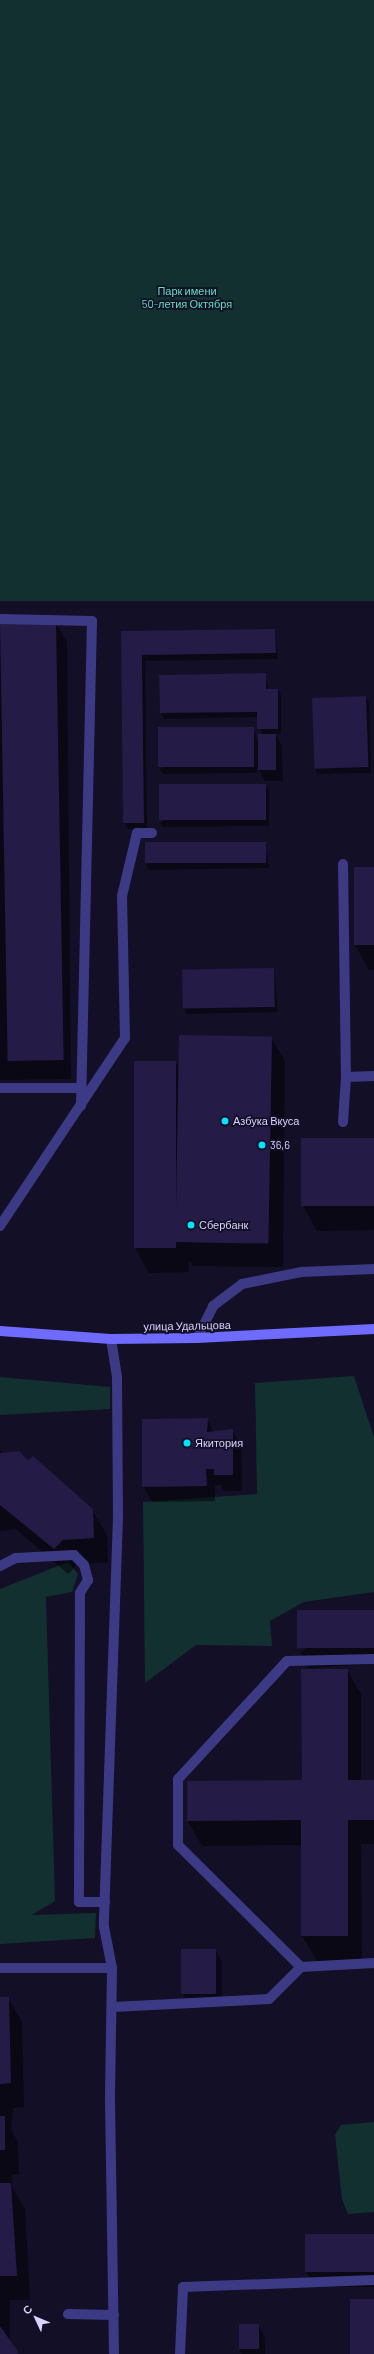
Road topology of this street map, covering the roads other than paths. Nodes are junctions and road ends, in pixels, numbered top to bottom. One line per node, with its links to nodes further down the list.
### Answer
1 (0, 619): 7 (lane)
2 (152, 833): 8 (lane)
3 (343, 864): 5 (lane)
4 (374, 1076): 5 (lane)
5 (346, 1077): 9 (lane)
6 (0, 1088): 7 (lane)
7 (82, 1088): 8 (lane)
8 (81, 1106): 10 (lane)
9 (343, 1122)
10 (0, 1226)
11 (374, 1268): 14 (lane)
12 (374, 1329): 14 (street, улица Удальцова)
13 (0, 1330): 15 (street, улица Удальцова)
14 (197, 1338): 15 (street, улица Удальцова)
15 (111, 1339): 18 (lane)
16 (0, 1566): 18 (lane)
17 (374, 1659): 20 (lane)
18 (105, 1902): 22 (lane)
19 (374, 1963): 20 (lane)
20 (301, 1967): 23 (lane)
21 (0, 1968): 22 (lane)
22 (112, 1968): 23 (lane)
23 (113, 2007): 26 (lane)
24 (374, 2280): 28 (lane)
25 (68, 2314): 26 (lane)
26 (114, 2315): 27 (lane)
27 (114, 2354)
28 (180, 2354)

